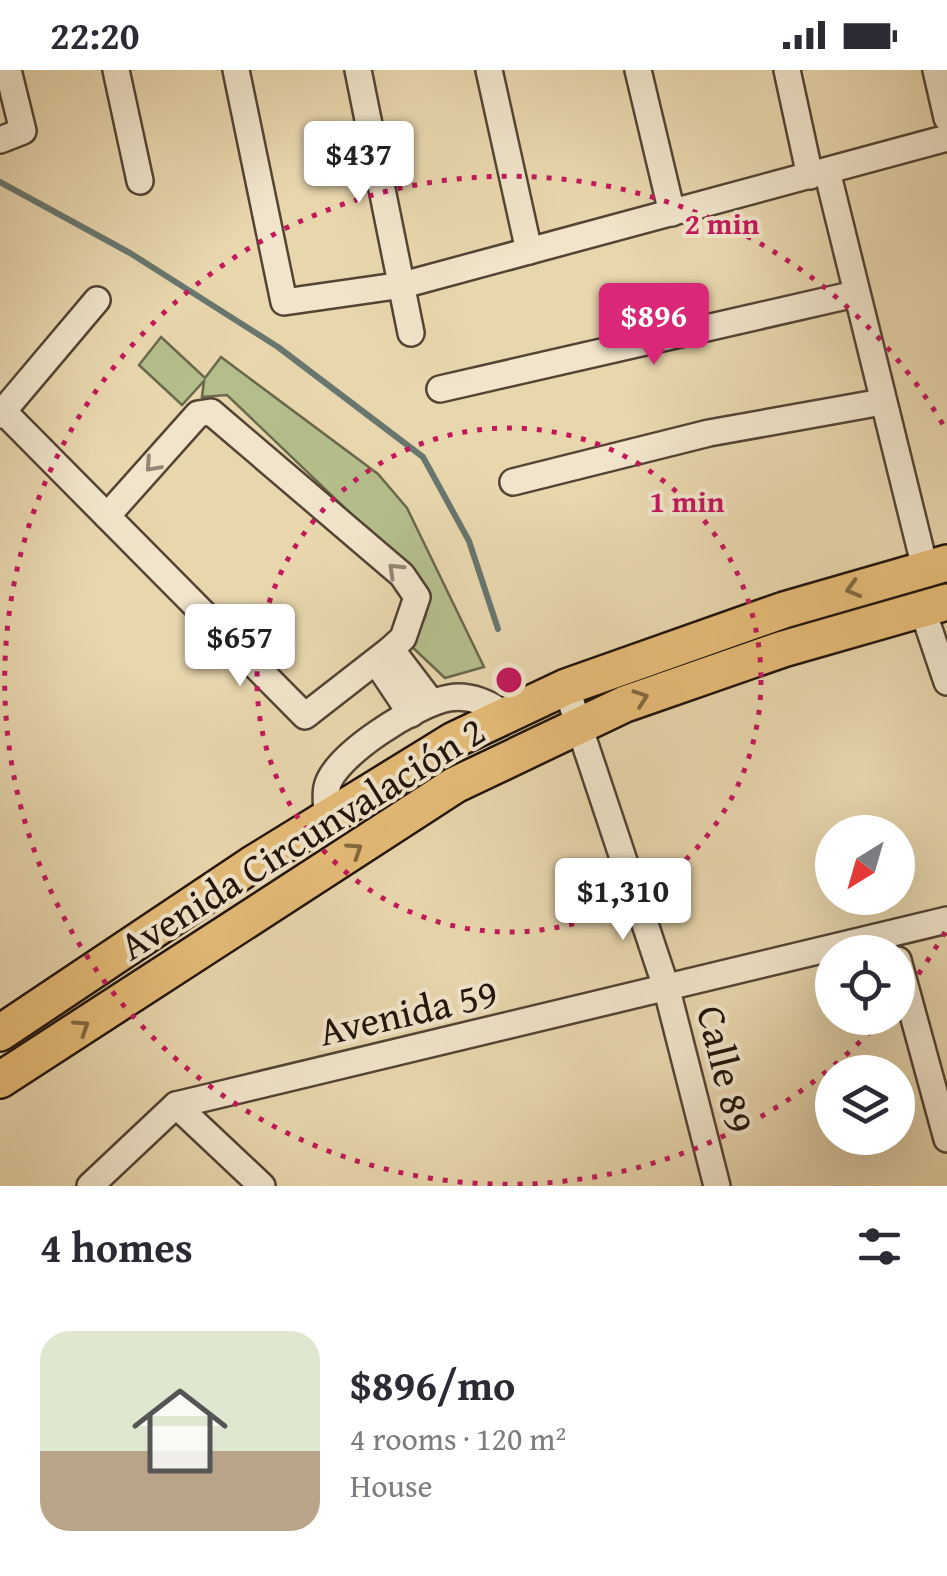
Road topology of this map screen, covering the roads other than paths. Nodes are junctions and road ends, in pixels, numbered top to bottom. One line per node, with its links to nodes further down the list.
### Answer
1 (8, 70): 11 (street)
2 (116, 70): 13 (street)
3 (236, 70): 16 (street)
4 (358, 70): 16 (street)
5 (489, 70): 15 (street)
6 (638, 70): 14 (street)
7 (787, 70): 12 (street)
8 (936, 70): 9 (street)
9 (947, 118)
10 (947, 138): 12 (street)
11 (0, 140)
12 (819, 174): 14 (street); 17 (street)
13 (140, 182)
14 (672, 213): 15 (street)
15 (529, 251): 16 (street)
16 (403, 286): 19 (street)
17 (854, 294): 20 (street); 21 (street)
18 (96, 300): 22 (street)
19 (411, 333)
20 (440, 389)
21 (882, 402): 23 (street); 25 (street)
22 (2, 413): 24 (street)
23 (514, 482)
24 (107, 516): 27 (street); 27 (street, one-way to 24)
25 (936, 566): 29 (highway, Avenida Circunvalación 2, one-way to 29)
26 (935, 605): 28 (street); 32 (highway, Avenida Circunvalación 2, one-way to 26)
27 (384, 656): 30 (street)
28 (947, 682)
29 (566, 687): 31 (highway, Avenida Circunvalación 2); 32 (street, Calle 89)
30 (422, 708): 31 (street); 33 (street)
31 (508, 715): 33 (highway, Avenida Circunvalación 2)
32 (581, 722): 37 (street, Calle 89); 40 (highway, Avenida Circunvalación 2, one-way to 32)
33 (327, 818): 39 (highway, Avenida Circunvalación 2)
34 (947, 920): 35 (street, Avenida 59)
35 (915, 938)
36 (815, 963): 37 (street, Avenida 59)
37 (667, 990): 41 (street, Avenida 59); 45 (street, Calle 89)
38 (915, 1022): 42 (street)
39 (0, 1033)
40 (0, 1080)
41 (176, 1105): 43 (street); 44 (street)
42 (947, 1139)
43 (90, 1186)
44 (262, 1186)
45 (718, 1186)

